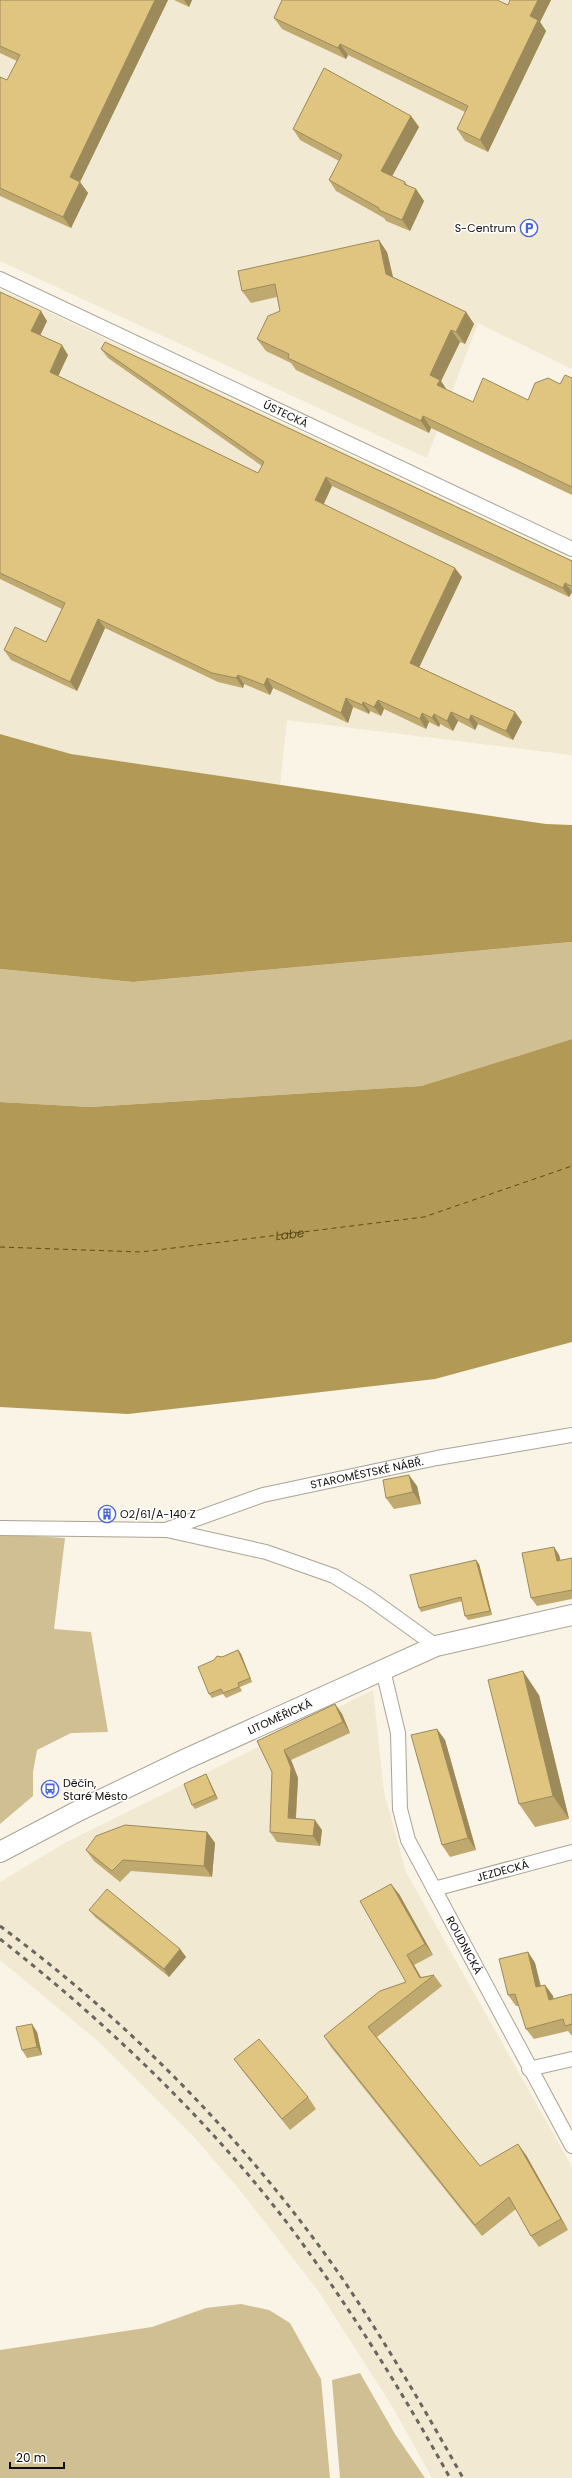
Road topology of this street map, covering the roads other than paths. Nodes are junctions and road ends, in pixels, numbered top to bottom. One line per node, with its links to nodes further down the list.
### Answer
1 (0, 279): 2 (street, ÚSTECKÁ)
2 (572, 548)
3 (572, 1435): 5 (street, STAROMĚSTSKÉ NÁBŘ.)
4 (0, 1528): 5 (street, STAROMĚSTSKÉ NÁBŘ.)
5 (167, 1530): 7 (street, STAROMĚSTSKÉ NÁBŘ.)
6 (572, 1615): 7 (main road, LITOMĚŘICKÁ)
7 (436, 1646): 8 (main road, LITOMĚŘICKÁ)
8 (383, 1670): 9 (main road, LITOMĚŘICKÁ); 11 (street, ROUDNICKÁ)
9 (0, 1852)
10 (572, 1852): 11 (street, JEZDECKÁ)
11 (434, 1889): 13 (street, ROUDNICKÁ)
12 (572, 2059): 13 (street)
13 (529, 2069): 14 (street, ROUDNICKÁ)
14 (572, 2146)

